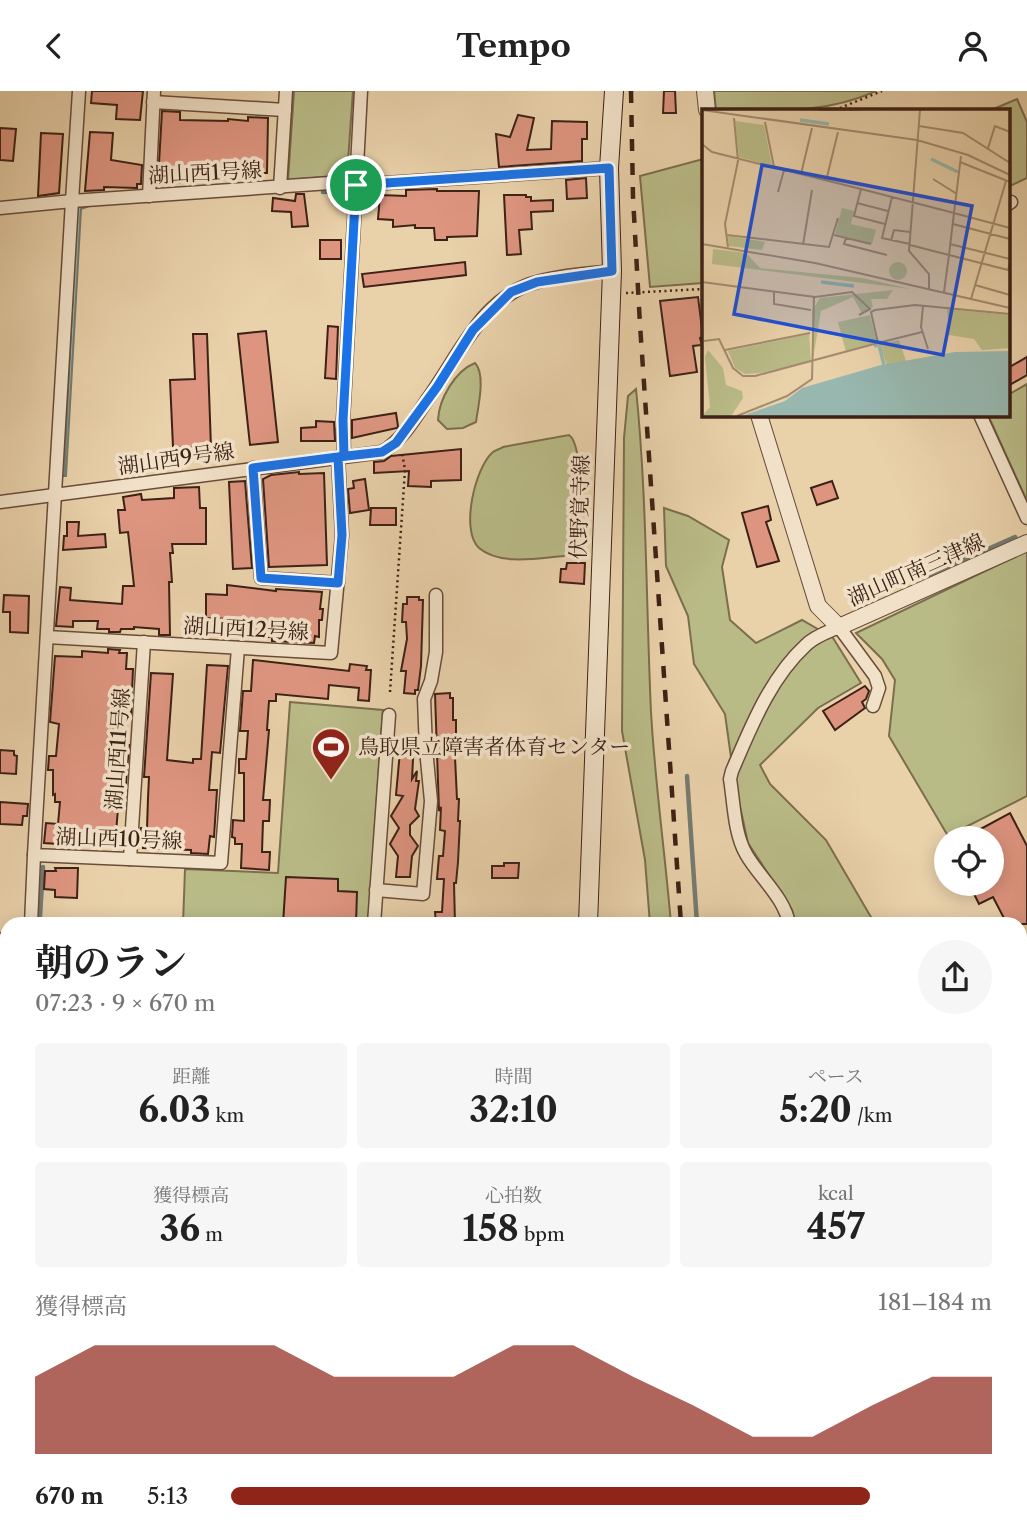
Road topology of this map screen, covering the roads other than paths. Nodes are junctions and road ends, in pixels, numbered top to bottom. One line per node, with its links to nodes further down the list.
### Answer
1 (79, 91): 13 (street)
2 (286, 91): 8 (street)
3 (361, 91): 10 (street)
4 (614, 91): 9 (main road, 伏野覚寺線)
5 (705, 91): 7 (street)
6 (154, 97): 8 (street); 12 (street)
7 (708, 109)
8 (285, 110): 11 (street)
9 (609, 168): 10 (street, 湖山西1号線); 15 (main road, 伏野覚寺線)
10 (356, 185): 11 (street, 湖山西1号線); 18 (street, 湖山西12号線)
11 (280, 188): 12 (street, 湖山西1号線)
12 (149, 196): 13 (street, 湖山西1号線)
13 (72, 201): 14 (street, 湖山西1号線); 20 (street, 湖山西10号線)
14 (0, 208)
15 (612, 271): 18 (street, 湖山西9号線); 37 (main road, 伏野覚寺線)
16 (760, 417): 26 (street, 湖山町南三津線)
17 (980, 417): 22 (street)
18 (341, 457): 19 (street, 湖山西9号線); 24 (street, 湖山西12号線)
19 (253, 468): 20 (street, 湖山西9号線); 24 (street)
20 (55, 495): 21 (street, 湖山西9号線); 27 (street, 湖山西10号線)
21 (0, 502)
22 (1027, 518)
23 (1027, 543): 26 (street, 湖山町南三津線)
24 (338, 583): 29 (street, 湖山西12号線)
25 (436, 595): 34 (street)
26 (839, 627): 30 (street); 38 (street)
27 (47, 637): 28 (street, 湖山西12号線); 32 (street, 湖山西10号線)
28 (144, 642): 29 (street, 湖山西12号線); 33 (street, 湖山西11号線)
29 (238, 647): 33 (street, 湖山西10号線)
30 (873, 706)
31 (388, 715): 34 (street)
32 (34, 855): 33 (street, 湖山西10号線); 35 (street)
33 (130, 859)
34 (376, 890): 36 (street)
35 (32, 917)
36 (374, 917)
37 (588, 917)
38 (786, 917)

